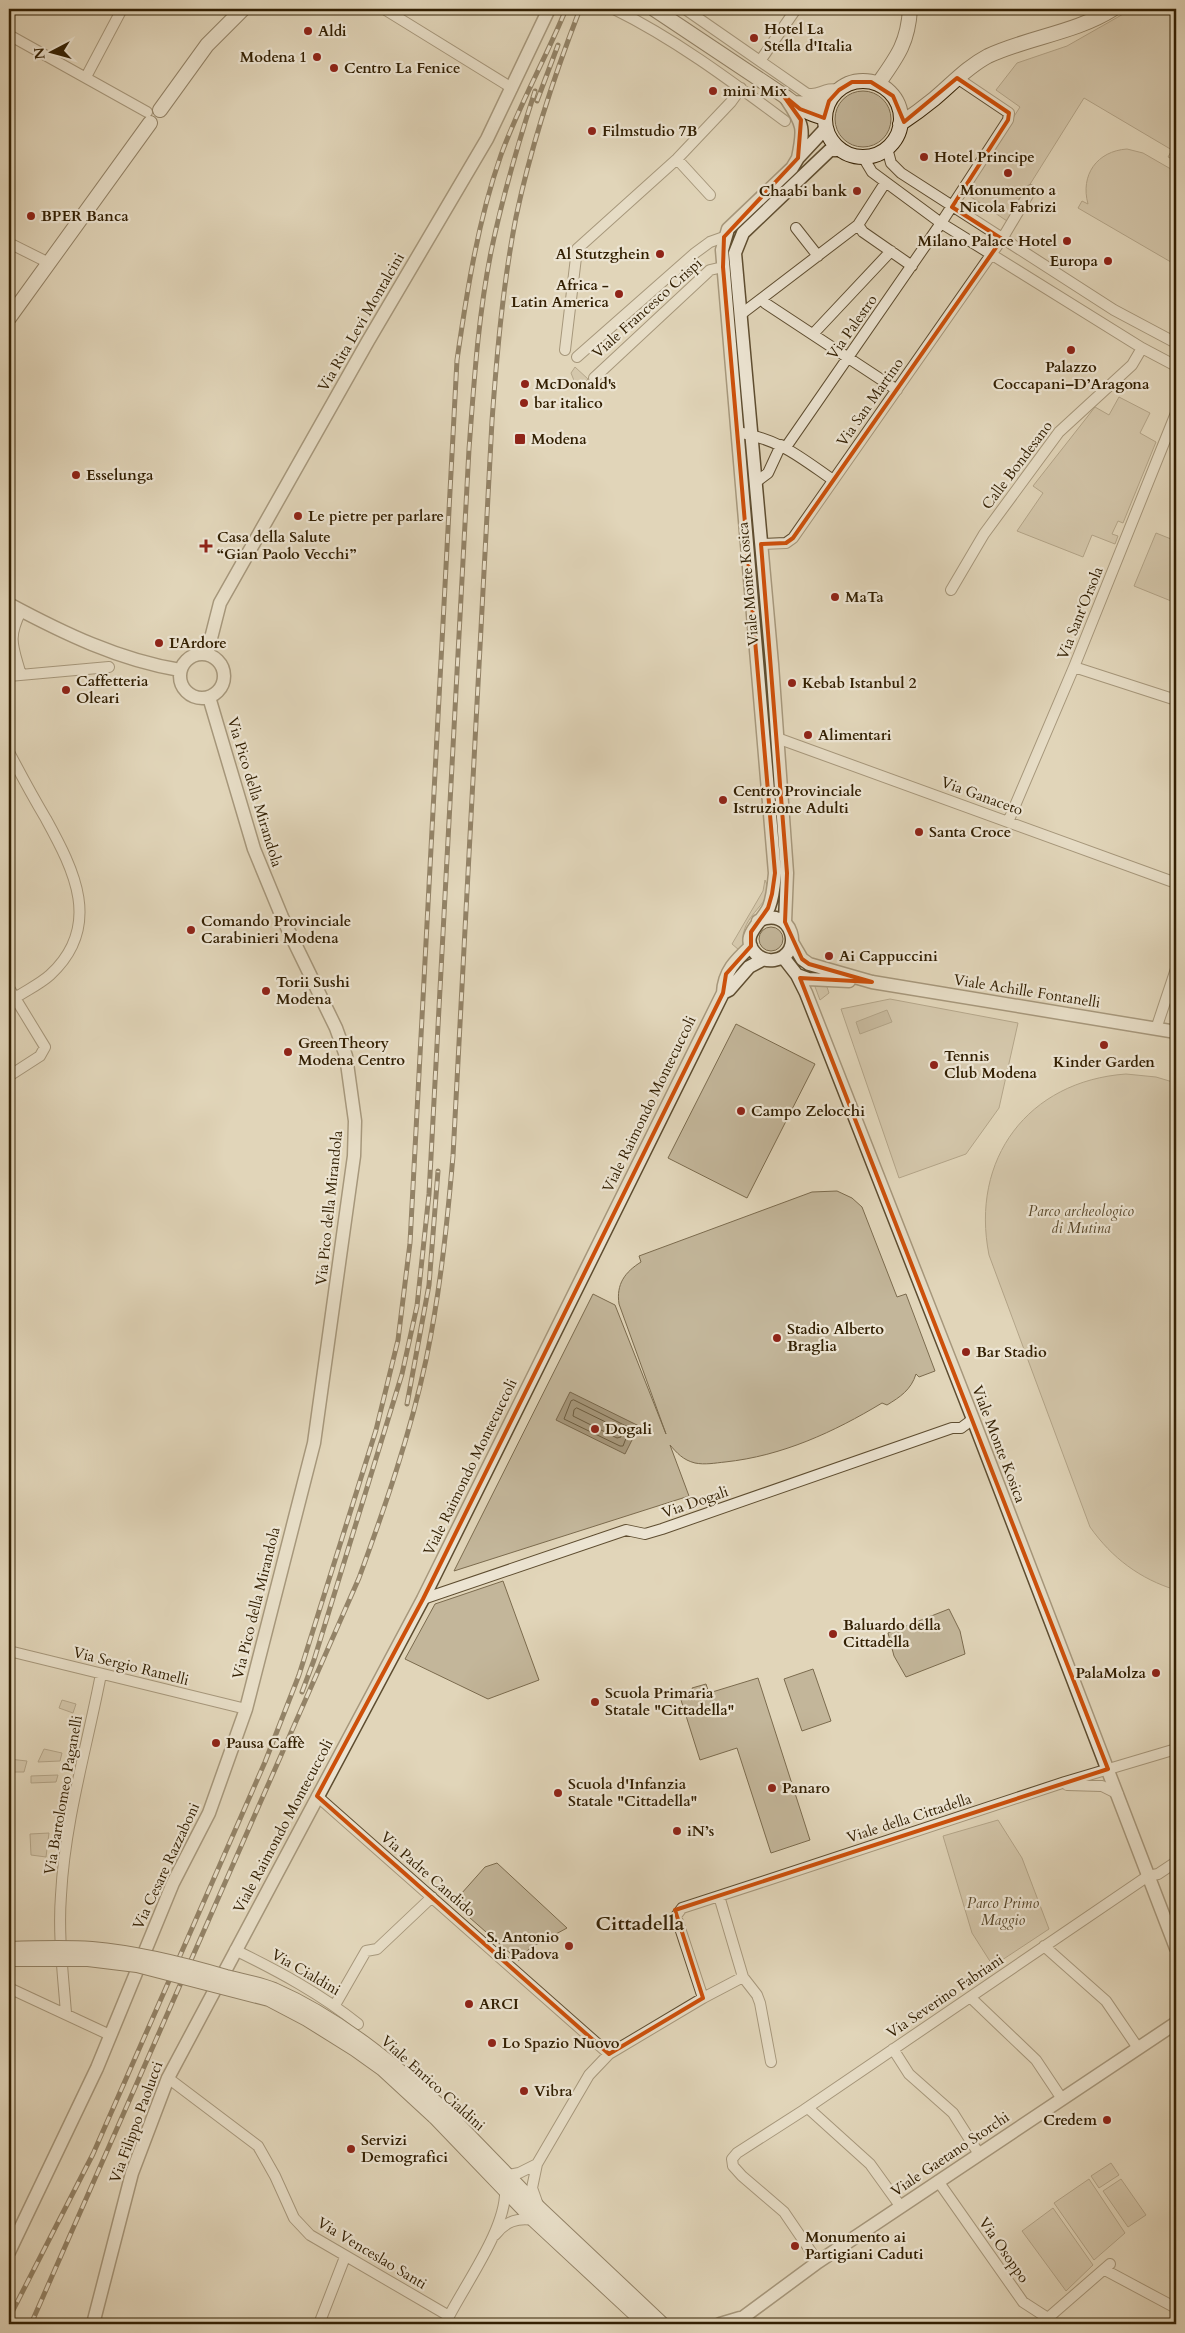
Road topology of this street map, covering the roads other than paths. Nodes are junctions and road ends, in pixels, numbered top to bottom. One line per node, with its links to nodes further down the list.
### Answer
1 (122, 9): 13 (street)
2 (243, 9): 21 (main road)
3 (384, 9): 16 (street)
4 (549, 9): 16 (street, Via Rita Levi Montalcini)
5 (614, 9): 17 (street)
6 (654, 9): 19 (main road)
7 (685, 9): 12 (street)
8 (796, 9): 12 (street)
9 (910, 9): 15 (main road)
10 (1113, 9): 14 (main road)
11 (9, 35): 13 (street)
12 (760, 61): 18 (street)
13 (86, 77): 21 (street)
14 (957, 78): 24 (main road); 33 (street, Via Palestro)
15 (878, 84): 18 (main road); 24 (main road)
16 (512, 88): 68 (street, Via Rita Levi Montalcini)
17 (741, 88): 22 (street); 29 (street)
18 (839, 90): 20 (main road)
19 (789, 99): 20 (main road); 23 (main road); 28 (street)
20 (829, 101): 23 (main road)
21 (152, 115): 43 (main road)
22 (786, 121)
23 (825, 123): 26 (main road); 28 (street, Viale Francesco Crispi)
24 (900, 124): 25 (main road)
25 (887, 148): 27 (main road); 33 (street)
26 (842, 150): 27 (main road); 47 (street, Viale Monte Kosica)
27 (863, 157): 30 (street)
28 (798, 158): 37 (street, Viale Francesco Crispi)
29 (677, 159): 32 (street); 52 (street)
30 (885, 183): 34 (street); 35 (street)
31 (1031, 190): 38 (street, Via San Martino)
32 (710, 195)
33 (952, 207): 34 (street, Via Palestro); 38 (street)
34 (941, 223): 41 (street); 44 (street, Via Palestro)
35 (858, 225): 40 (street); 42 (street)
36 (796, 228): 42 (street)
37 (724, 237): 45 (street, Viale Francesco Crispi); 53 (street, Viale Francesco Crispi)
38 (1002, 239): 41 (street, Via San Martino); 50 (street)
39 (9, 243): 43 (street)
40 (891, 251): 44 (street); 49 (street)
41 (990, 255): 51 (street); 57 (street, Via San Martino)
42 (818, 256): 47 (street)
43 (49, 263): 48 (main road)
44 (912, 266): 54 (street, Via Palestro)
45 (723, 267): 56 (street, Viale Francesco Crispi); 59 (street, Viale Monte Kosica)
46 (765, 303): 49 (street)
47 (740, 314): 60 (street, Viale Monte Kosica)
48 (9, 318)
49 (813, 334): 54 (street)
50 (1176, 343)
51 (1142, 348): 55 (street); 65 (street, Calle Bondesano)
52 (565, 350)
53 (577, 357)
54 (849, 357): 57 (street); 61 (street, Via Palestro)
55 (1176, 366)
56 (594, 378)
57 (897, 390): 62 (street, Via San Martino)
58 (1176, 414): 70 (street, Via Sant'Orsola)
59 (738, 432): 60 (street); 80 (street, Viale Monte Kosica)
60 (752, 435): 61 (street); 63 (street, Viale Monte Kosica)
61 (784, 446): 62 (street); 63 (street, Via Palestro)
62 (833, 480): 64 (street, Via San Martino)
63 (756, 482): 64 (street, Viale Monte Kosica)
64 (761, 544): 76 (street, Viale Monte Kosica)
65 (951, 590)
66 (9, 604): 67 (street)
67 (21, 611): 71 (street); 72 (street)
68 (207, 654): 71 (street); 74 (street)
69 (109, 667): 72 (street)
70 (1074, 667): 75 (street); 78 (street, Via Sant'Orsola)
71 (180, 670): 74 (street)
72 (21, 675): 73 (street)
73 (9, 676)
74 (210, 697): 99 (street, Via Pico della Mirandola)
75 (1176, 700)
76 (777, 738): 78 (street, Via Ganaceto); 81 (street, Viale Monte Kosica)
77 (9, 752): 91 (street)
78 (1008, 822): 79 (street, Via Ganaceto)
79 (1176, 883)
80 (758, 921): 81 (street); 83 (street, Viale Monte Kosica)
81 (785, 922): 82 (street, Viale Monte Kosica)
82 (792, 942): 84 (street); 88 (street, Viale Achille Fontanelli)
83 (751, 946): 85 (street); 90 (street, Viale Raimondo Montecuccoli)
84 (783, 957): 85 (street); 87 (street, Viale Monte Kosica)
85 (764, 959): 90 (street, Viale Raimondo Montecuccoli)
86 (1176, 969): 92 (street)
87 (797, 975): 88 (street, Viale Achille Fontanelli); 95 (street, Viale Monte Kosica)
88 (872, 982): 92 (street, Viale Achille Fontanelli)
89 (9, 988): 91 (street)
90 (722, 993): 96 (street, Viale Raimondo Montecuccoli)
91 (16, 998): 94 (street)
92 (1156, 1029): 93 (street, Viale Achille Fontanelli)
93 (1176, 1032)
94 (9, 1076)
95 (973, 1419): 96 (street, Via Dogali); 101 (street, Viale Monte Kosica)
96 (423, 1599): 104 (street, Viale Raimondo Montecuccoli)
97 (9, 1652): 98 (street, Via Sergio Ramelli)
98 (101, 1674): 99 (street, Via Sergio Ramelli); 119 (street, Via Bartolomeo Paganelli)
99 (246, 1709): 122 (street, Via Cesare Razzaboni)
100 (1176, 1749): 101 (street, Viale della Cittadella)
101 (1108, 1769): 102 (street, Viale della Cittadella); 103 (street, Viale Monte Kosica)
102 (1056, 1785): 103 (street); 108 (street, Viale della Cittadella)
103 (1118, 1794): 106 (street, Viale Monte Kosica)
104 (317, 1796): 107 (street, Via Padre Candido); 112 (street, Viale Raimondo Montecuccoli)
105 (1176, 1862): 106 (street, Via Severino Fabriani)
106 (1148, 1876): 109 (street, Via Severino Fabriani); 111 (street, Viale Monte Kosica)
107 (432, 1896): 118 (street); 125 (street, Via Padre Candido)
108 (719, 1896): 114 (street); 117 (street, Viale della Cittadella)
109 (1044, 1946): 116 (street, Via Severino Fabriani); 123 (street)
110 (9, 1948): 130 (main road, Viale Enrico Cialdini, bridge)
111 (1176, 1948)
112 (235, 1950): 118 (street, Via Cialdini); 127 (street, Via Filippo Paolucci)
113 (9, 1959): 130 (main road, Viale Enrico Cialdini, bridge)
114 (743, 1977): 117 (street); 126 (street)
115 (9, 1988): 119 (street)
116 (970, 1997): 124 (street, Via Severino Fabriani); 128 (street)
117 (703, 1998): 125 (street)
118 (334, 2005): 121 (street, Via Cialdini)
119 (66, 2013): 122 (street)
120 (1176, 2023): 123 (street, Viale Gaetano Storchi)
121 (358, 2024)
122 (110, 2035): 138 (street, Via Cesare Razzaboni)
123 (1138, 2048): 128 (street, Viale Gaetano Storchi)
124 (893, 2049): 129 (street, Via Severino Fabriani); 131 (street)
125 (609, 2054): 132 (street)
126 (771, 2062)
127 (168, 2078): 139 (street, Via Venceslao Santi); 143 (street, Via Filippo Paolucci)
128 (1062, 2099): 131 (street, Viale Gaetano Storchi)
129 (808, 2108): 135 (street); 140 (street, Via Severino Fabriani)
130 (439, 2113): 133 (main road, Viale Enrico Cialdini)
131 (979, 2154): 134 (street, Viale Gaetano Storchi)
132 (537, 2164): 133 (street); 136 (street)
133 (507, 2181): 136 (main road, Viale Enrico Cialdini); 137 (street)
134 (938, 2181): 135 (street, Viale Gaetano Storchi); 145 (street, Via Osoppo)
135 (901, 2207): 140 (street, Viale Gaetano Storchi)
136 (537, 2214): 137 (street); 147 (main road, Viale Enrico Cialdini); 148 (main road, Viale Enrico Cialdini)
137 (489, 2242): 144 (street)
138 (9, 2252)
139 (345, 2257): 144 (street, Via Venceslao Santi); 146 (street)
140 (818, 2262): 142 (street, Viale Gaetano Storchi)
141 (1176, 2308): 145 (street)
142 (745, 2316): 149 (street, Viale Gaetano Storchi); 150 (street, Viale Gaetano Storchi)
143 (93, 2321)
144 (448, 2322)
145 (1048, 2323)
146 (320, 2324)
147 (646, 2324)
148 (662, 2324)
149 (720, 2324)
150 (734, 2324)

